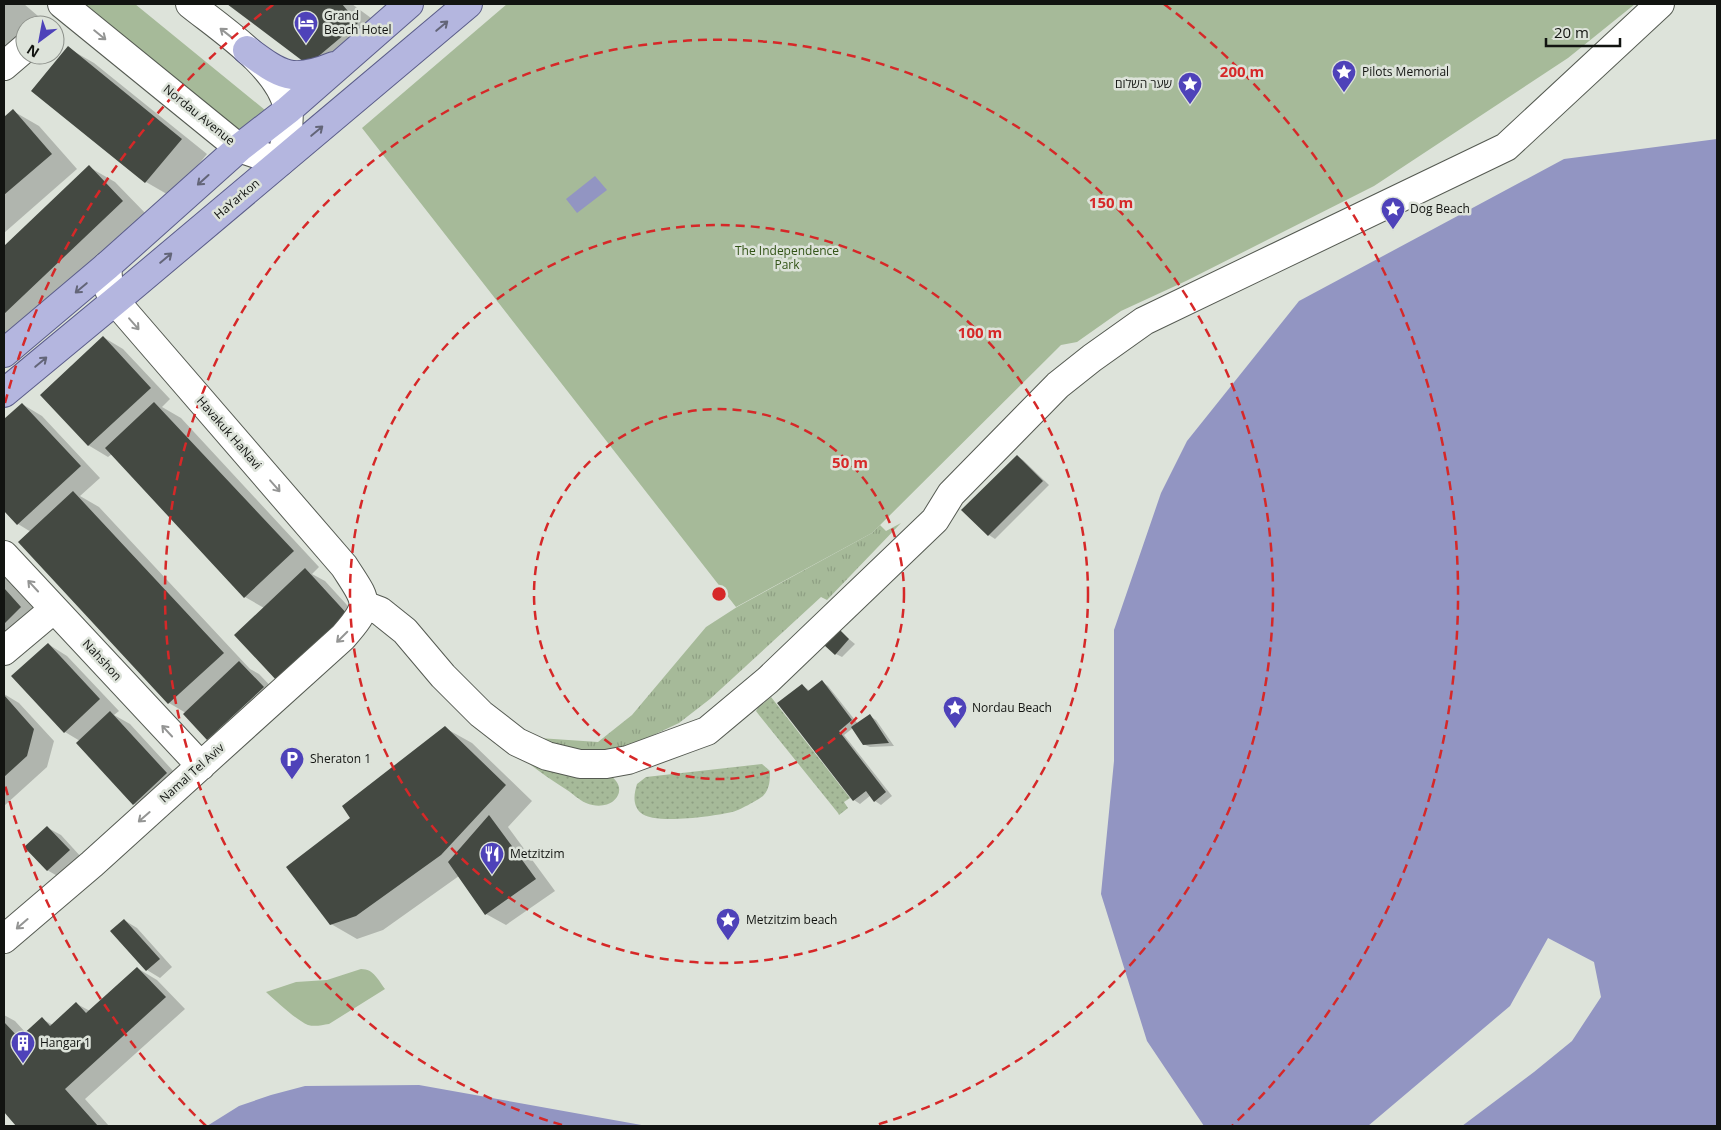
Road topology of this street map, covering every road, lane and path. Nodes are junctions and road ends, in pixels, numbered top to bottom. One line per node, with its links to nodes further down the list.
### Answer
1 (190, 4): 6 (street, one-way to 1)
2 (409, 4): 8 (main road)
3 (468, 4): 12 (main road, HaYarkon, one-way to 3)
4 (1660, 4): 18 (street)
5 (61, 13): 11 (street, Nordau Avenue, one-way to 11)
6 (247, 50): 8 (main road); 10 (street)
7 (15, 57): 9 (street)
8 (340, 64): 10 (main road)
9 (4, 66)
10 (288, 110): 11 (main road); 12 (street)
11 (239, 148): 12 (street, Nordau Avenue); 13 (main road, one-way to 13)
12 (280, 162): 14 (main road, HaYarkon, one-way to 12)
13 (107, 266): 14 (street, Havakuk HaNavi); 15 (main road, one-way to 15)
14 (115, 301): 16 (main road, HaYarkon, one-way to 14); 18 (street, Havakuk HaNavi, one-way to 18)
15 (4, 353)
16 (4, 393)
17 (4, 554): 19 (street, Nahshon, one-way to 17)
18 (363, 601): 21 (street, Namal Tel Aviv, one-way to 21)
19 (54, 609): 20 (street); 21 (street, Nahshon, one-way to 19)
20 (4, 651)
21 (201, 766): 22 (street, Namal Tel Aviv, one-way to 22)
22 (4, 939)

